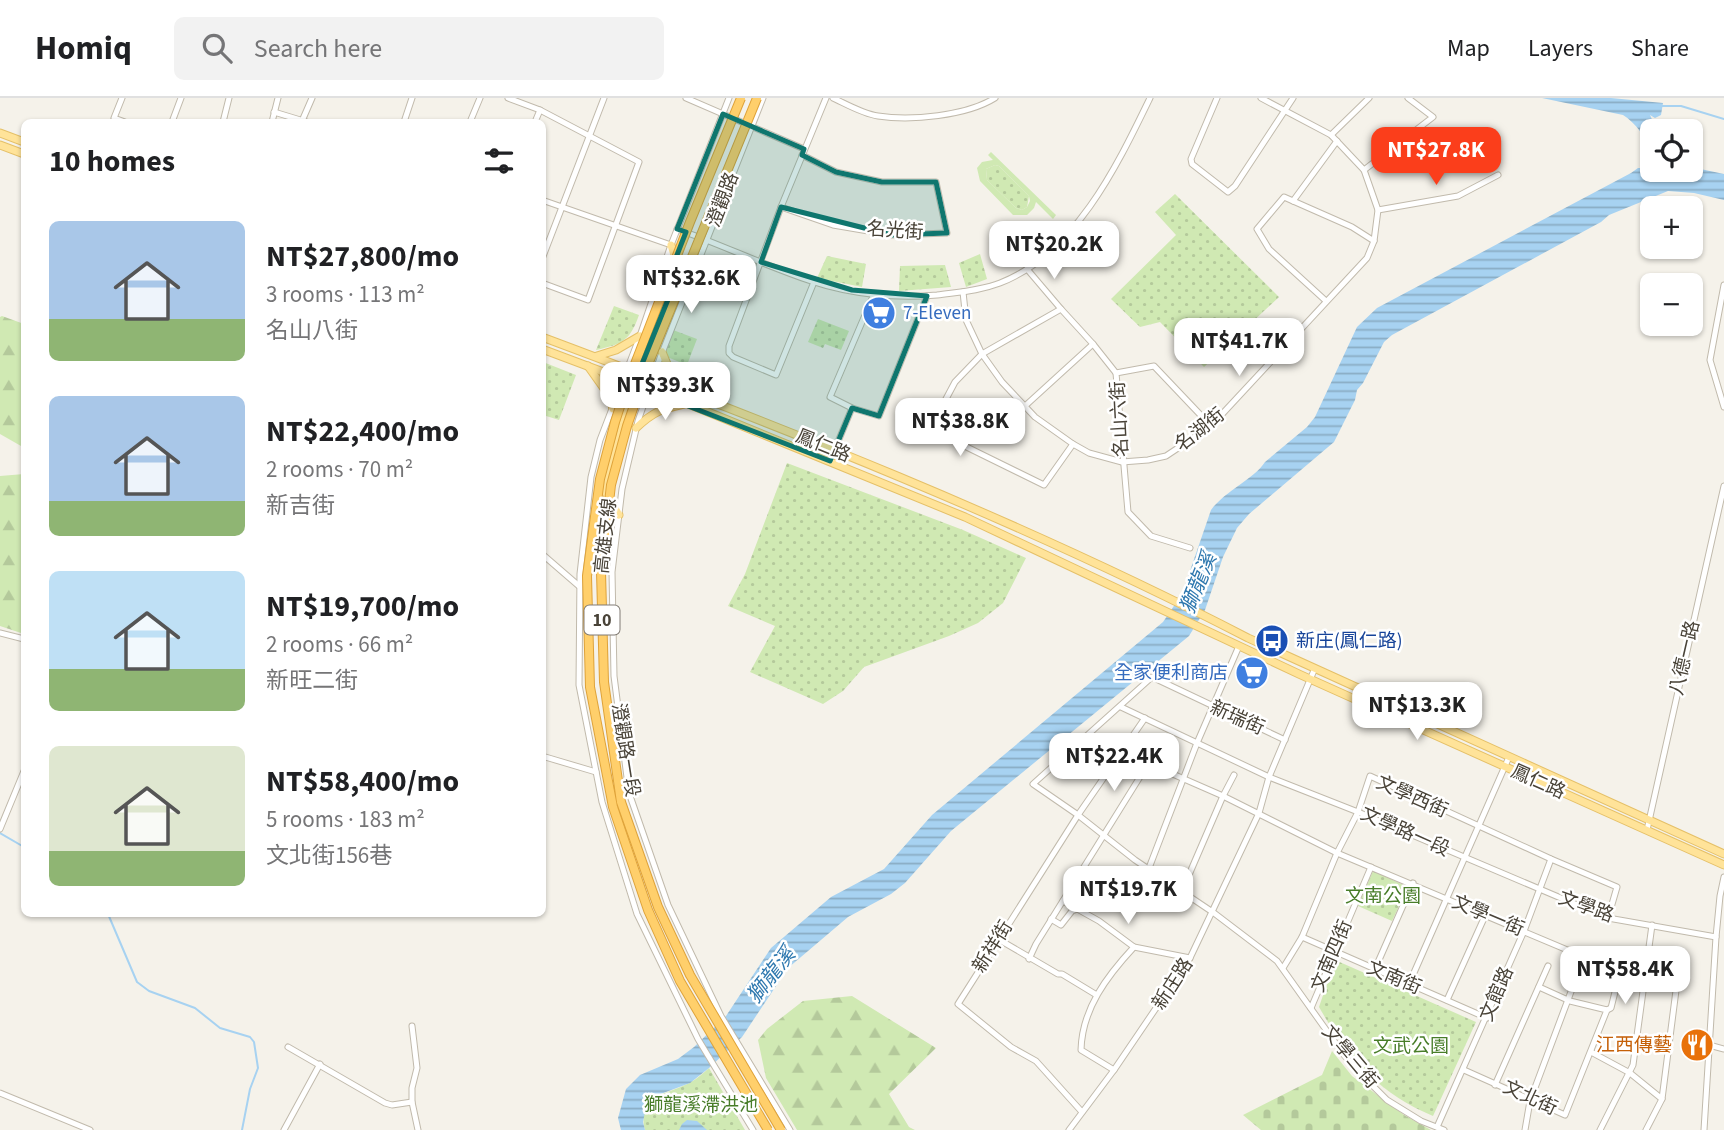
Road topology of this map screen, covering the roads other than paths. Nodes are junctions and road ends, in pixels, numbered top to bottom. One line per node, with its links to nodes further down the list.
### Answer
1 (122, 98): 28 (street)
2 (181, 98): 29 (street)
3 (229, 98): 30 (street)
4 (278, 98): 26 (street)
5 (312, 98): 33 (street)
6 (412, 98): 34 (street)
7 (480, 98): 35 (street)
8 (508, 98): 24 (street)
9 (604, 98): 40 (street)
10 (686, 98): 27 (street)
11 (729, 98): 27 (street, 澄觀路)
12 (741, 98): 191 (highway, 高雄支線 / 10, bridge)
13 (757, 98): 192 (highway, 高雄支線 / 10, bridge)
14 (763, 98): 37 (street, 澄觀路)
15 (826, 98): 44 (street)
16 (832, 98): 17 (street)
17 (995, 98)
18 (1150, 98): 60 (street)
19 (1217, 98): 25 (street)
20 (1261, 98): 25 (street, 名湖街)
21 (1293, 98): 25 (street)
22 (1369, 98): 39 (street)
23 (1408, 98): 46 (street)
24 (540, 110): 36 (street); 40 (street)
25 (1286, 110): 39 (street, 名湖街)
26 (274, 112): 31 (street); 32 (street)
27 (723, 114): 37 (street); 54 (street, 澄觀路)
28 (117, 119)
29 (173, 119)
30 (224, 119)
31 (273, 119)
32 (295, 119)
33 (305, 119)
34 (405, 119)
35 (471, 119)
36 (536, 119)
37 (751, 127): 44 (street); 55 (street, 澄觀路)
38 (0, 133): 41 (main road)
39 (1331, 135): 42 (street, 名湖街)
40 (589, 137): 50 (street); 53 (street)
41 (21, 141)
42 (1336, 141): 46 (street, 名湖街); 49 (street)
43 (0, 145): 45 (main road)
44 (803, 152): 51 (street); 51 (street, 名光街)
45 (21, 153)
46 (1364, 170): 52 (street, 名湖街)
47 (1498, 175): 52 (street)
48 (546, 201): 50 (street)
49 (1293, 201): 56 (street); 67 (street)
50 (561, 206): 53 (street); 58 (street)
51 (781, 207): 59 (street)
52 (1378, 210): 56 (street, 名湖街)
53 (615, 225): 57 (street); 62 (street)
54 (677, 229): 55 (street); 57 (street, 澄觀路)
55 (708, 240): 59 (street); 73 (street, 澄觀路)
56 (1374, 241): 67 (street, 名湖街)
57 (671, 245): 69 (street, 澄觀路); 77 (main road)
58 (546, 249)
59 (761, 262): 61 (street); 61 (street)
60 (1027, 269): 64 (street); 68 (street)
61 (814, 282): 65 (street)
62 (546, 284)
63 (1724, 285): 86 (street)
64 (963, 292): 66 (street); 74 (street, 名湖街)
65 (874, 294): 66 (street); 87 (street)
66 (927, 296): 87 (street)
67 (1326, 301): 89 (street, 名湖街)
68 (1061, 309): 71 (street); 74 (street)
69 (640, 335): 75 (main road); 77 (street, 澄觀路)
70 (546, 338): 75 (main road, 鳳仁路)
71 (1093, 344): 78 (street); 85 (street)
72 (546, 350): 76 (main road, 鳳仁路)
73 (662, 352): 80 (street, 澄觀路); 83 (main road)
74 (982, 354): 85 (street, 名湖街); 91 (street)
75 (596, 357): 77 (main road, 鳳仁路)
76 (588, 366): 79 (main road, 鳳仁路); 88 (main road)
77 (633, 372): 79 (street, 澄觀路); 80 (main road, 鳳仁路); 81 (main road)
78 (1116, 373): 89 (street, 名山六街); 94 (street, 名山六街)
79 (623, 380): 81 (main road, 鳳仁路); 88 (street, 澄觀路一段)
80 (651, 380): 82 (street, 澄觀路一段); 83 (main road, 鳳仁路)
81 (636, 385): 82 (main road, 鳳仁路); 96 (main road)
82 (647, 390): 84 (main road, 鳳仁路); 90 (street, 澄觀路一段)
83 (691, 395): 92 (main road, 鳳仁路)
84 (686, 404): 90 (main road); 93 (main road, 鳳仁路)
85 (1025, 406): 91 (street, 名湖街)
86 (1724, 407)
87 (852, 408): 92 (street)
88 (613, 409): 99 (street, 澄觀路一段)
89 (1211, 426): 94 (street, 名湖街)
90 (636, 428): 96 (street, 澄觀路一段)
91 (1073, 444): 94 (street, 名湖街)
92 (835, 451): 93 (street); 103 (main road, 鳳仁路)
93 (830, 461): 102 (main road, 鳳仁路)
94 (1122, 462): 97 (street, 名山六街)
95 (1724, 486): 125 (street, 八德一路)
96 (619, 515): 193 (street, 澄觀路一段)
97 (1190, 548)
98 (546, 557): 99 (street)
99 (579, 586): 116 (street, 澄觀路一段)
100 (0, 632): 101 (street)
101 (21, 638)
102 (1239, 646): 104 (main road, 鳳仁路); 106 (street)
103 (1315, 668): 104 (street, 新庄路); 112 (main road, 鳳仁路)
104 (1310, 679): 109 (street, 新庄路); 115 (main road, 鳳仁路)
105 (1121, 707): 106 (street, 新瑞街); 107 (street, 文學路一段); 108 (street)
106 (1212, 707): 109 (street, 新瑞街); 110 (street)
107 (1145, 718): 110 (street, 文學路一段); 111 (street, 新祥街)
108 (1088, 737): 111 (street, 文學一街); 124 (street, 文學三街)
109 (1285, 740): 118 (street, 新庄路)
110 (1197, 743): 118 (street, 文學路一段); 120 (street)
111 (1122, 752): 114 (street, 文學一街); 124 (street, 新祥街)
112 (1509, 757): 115 (street); 125 (main road, 鳳仁路)
113 (546, 758): 116 (street)
114 (1148, 764): 120 (street, 文學一街); 129 (street)
115 (1504, 767): 126 (street); 128 (main road, 鳳仁路)
116 (596, 772): 190 (street, 澄觀路一段)
117 (1234, 775): 121 (street)
118 (1269, 777): 122 (street, 文學路一段); 123 (street, 新庄路)
119 (21, 778): 127 (street)
120 (1185, 779): 121 (street, 文學一街); 136 (street)
121 (1223, 796): 123 (street, 文學一街); 140 (street)
122 (1359, 811): 126 (street, 文學西街); 130 (street, 文學西街); 132 (street, 文學路一段)
123 (1259, 813): 130 (street, 文學一街); 144 (street, 新庄路)
124 (1078, 814): 129 (street, 文學三街); 152 (street, 新祥街)
125 (1649, 821): 128 (street, 八德一路); 131 (main road, 鳳仁路)
126 (1477, 826): 132 (street); 133 (street, 文學西街)
127 (0, 828)
128 (1647, 830): 134 (main road, 鳳仁路)
129 (1102, 836): 136 (street, 文學三街); 142 (street)
130 (1337, 853): 135 (street, 文學一街); 150 (street, 文學西街)
131 (1724, 854)
132 (1463, 858): 139 (street, 文學路一段); 141 (street)
133 (1551, 859): 139 (street, 文館路); 146 (street, 文學西街)
134 (1724, 865)
135 (1371, 867): 138 (street, 文學一街); 154 (street, 文南四街)
136 (1149, 868): 140 (street, 文學三街)
137 (1724, 877): 151 (street)
138 (1413, 883): 141 (street, 文學一街); 161 (street)
139 (1540, 890): 146 (street, 文學路); 149 (street, 文館路)
140 (1182, 891): 144 (street, 文學三街)
141 (1447, 898): 145 (street, 文學一街); 162 (street)
142 (1063, 901): 143 (street); 147 (street)
143 (1077, 909): 147 (street); 153 (street)
144 (1214, 913): 156 (street, 新庄路); 160 (street, 文學三街)
145 (1485, 916): 149 (street, 文學一街); 166 (street)
146 (1608, 918): 148 (street, 文學路)
147 (1051, 919): 157 (street)
148 (1652, 925): 151 (street, 文學路); 159 (street)
149 (1524, 931): 155 (street, 文學一街); 170 (street, 文館路)
150 (1303, 937): 154 (street, 文南街); 160 (street, 文學西街)
151 (1716, 937): 172 (street)
152 (998, 939): 157 (street); 185 (street, 新祥街)
153 (1134, 947): 156 (street); 165 (street)
154 (1334, 952): 161 (street, 文南街); 168 (street, 文南四街)
155 (1584, 957): 159 (street, 文學一街); 167 (street)
156 (1191, 958): 177 (street, 新庄路)
157 (1029, 959): 165 (street)
158 (1548, 965): 164 (street, 文北街)
159 (1647, 967): 179 (street); 182 (street, 文學一街)
160 (1283, 968): 168 (street, 文學三街)
161 (1375, 969): 162 (street, 文南街)
162 (1409, 984): 166 (street, 文南街)
163 (1617, 984): 169 (street, 文北街)
164 (1539, 987): 167 (street); 180 (street, 文北街)
165 (1095, 994): 177 (street)
166 (1447, 1000): 170 (street, 文南街)
167 (1570, 1001): 169 (street); 183 (street)
168 (1311, 1008): 186 (street, 文學三街)
169 (1607, 1010): 175 (street, 文北街)
170 (1487, 1018): 178 (street, 文館路)
171 (412, 1026): 184 (street)
172 (1709, 1045): 174 (street); 198 (street)
173 (288, 1047): 176 (street)
174 (1724, 1049)
175 (1591, 1052): 179 (street); 183 (street, 文北街)
176 (320, 1064): 184 (street); 188 (street)
177 (1114, 1070): 185 (street, 新庄路)
178 (1464, 1070): 180 (street); 186 (street, 文館路)
179 (1630, 1073): 182 (street); 196 (street)
180 (1495, 1085): 183 (street, 文北街)
181 (0, 1093): 187 (street)
182 (1662, 1099): 197 (street)
183 (1530, 1101): 195 (street)
184 (412, 1102): 189 (street)
185 (1082, 1112): 194 (street, 新庄路)
186 (1441, 1129)
187 (90, 1130)
188 (284, 1130)
189 (418, 1130)
190 (753, 1130)
191 (768, 1130)
192 (781, 1130)
193 (790, 1130)
194 (1069, 1130)
195 (1525, 1130)
196 (1600, 1130)
197 (1646, 1130)
198 (1704, 1130)

